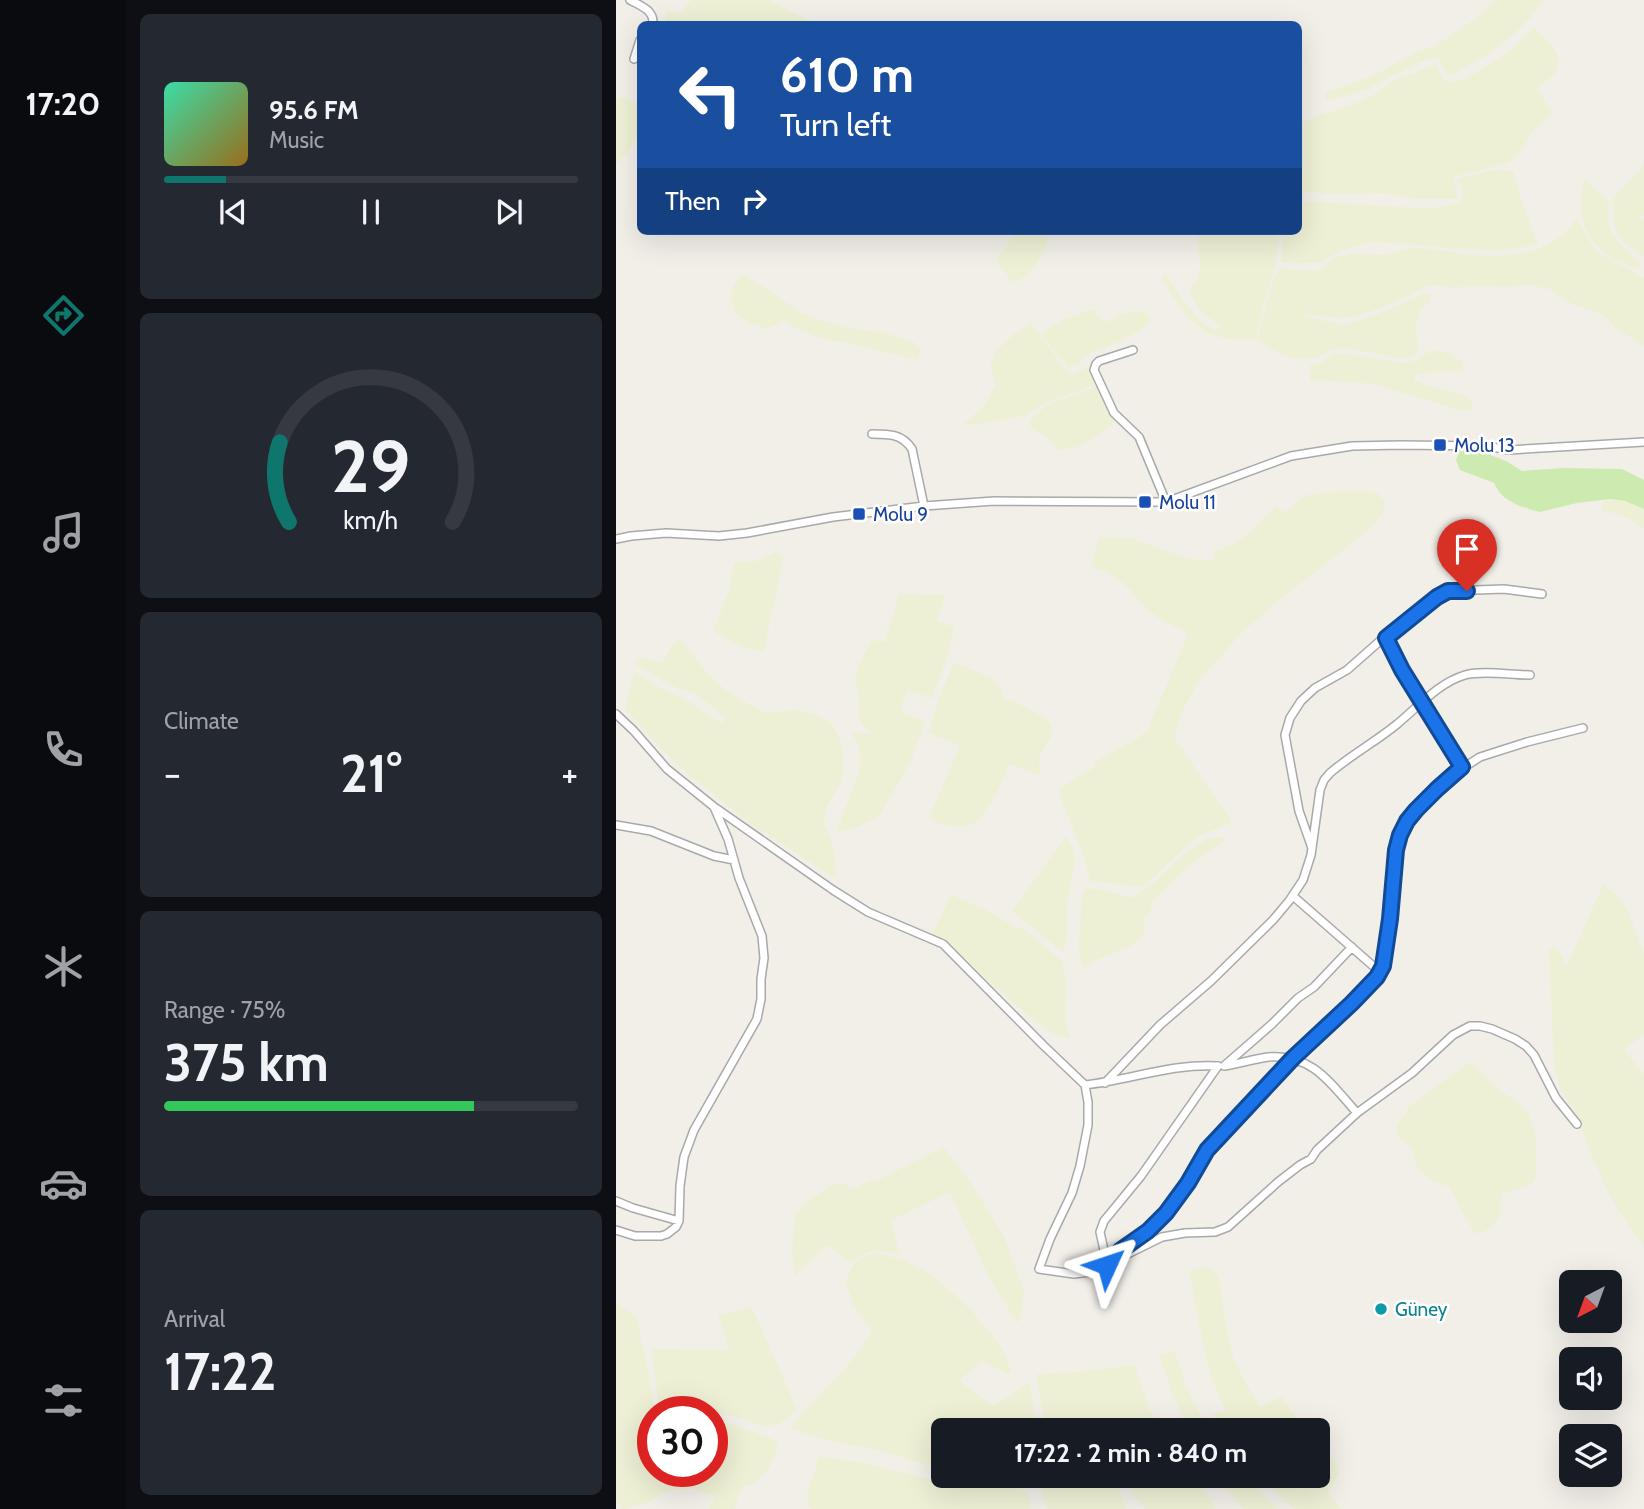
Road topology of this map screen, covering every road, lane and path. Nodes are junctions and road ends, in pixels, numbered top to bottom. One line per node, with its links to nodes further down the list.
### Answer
1 (630, 0): 2 (street)
2 (653, 21)
3 (637, 50): 4 (street)
4 (634, 59)
5 (1133, 350): 8 (street)
6 (873, 434): 9 (street)
7 (1644, 442): 8 (street)
8 (1166, 502): 9 (street)
9 (924, 506): 10 (street)
10 (616, 539)
11 (1542, 594): 12 (street)
12 (1386, 638): 14 (street); 20 (street)
13 (1530, 676): 14 (street)
14 (1422, 703): 17 (street); 20 (street)
15 (616, 714): 18 (street)
16 (1583, 728): 17 (street)
17 (1462, 767): 24 (street)
18 (713, 806): 21 (street); 27 (street)
19 (616, 825): 21 (street)
20 (1312, 848): 22 (street)
21 (734, 860): 31 (street)
22 (1293, 896): 23 (street); 26 (street)
23 (1352, 947): 24 (street); 25 (street)
24 (1380, 972): 25 (street)
25 (1293, 1058): 28 (street); 33 (street)
26 (1105, 1083): 27 (street); 33 (street)
27 (1085, 1085): 33 (street)
28 (1357, 1113): 29 (street); 33 (street)
29 (1577, 1124)
30 (616, 1200): 31 (street)
31 (679, 1221): 32 (street)
32 (616, 1230)
33 (1107, 1265)

